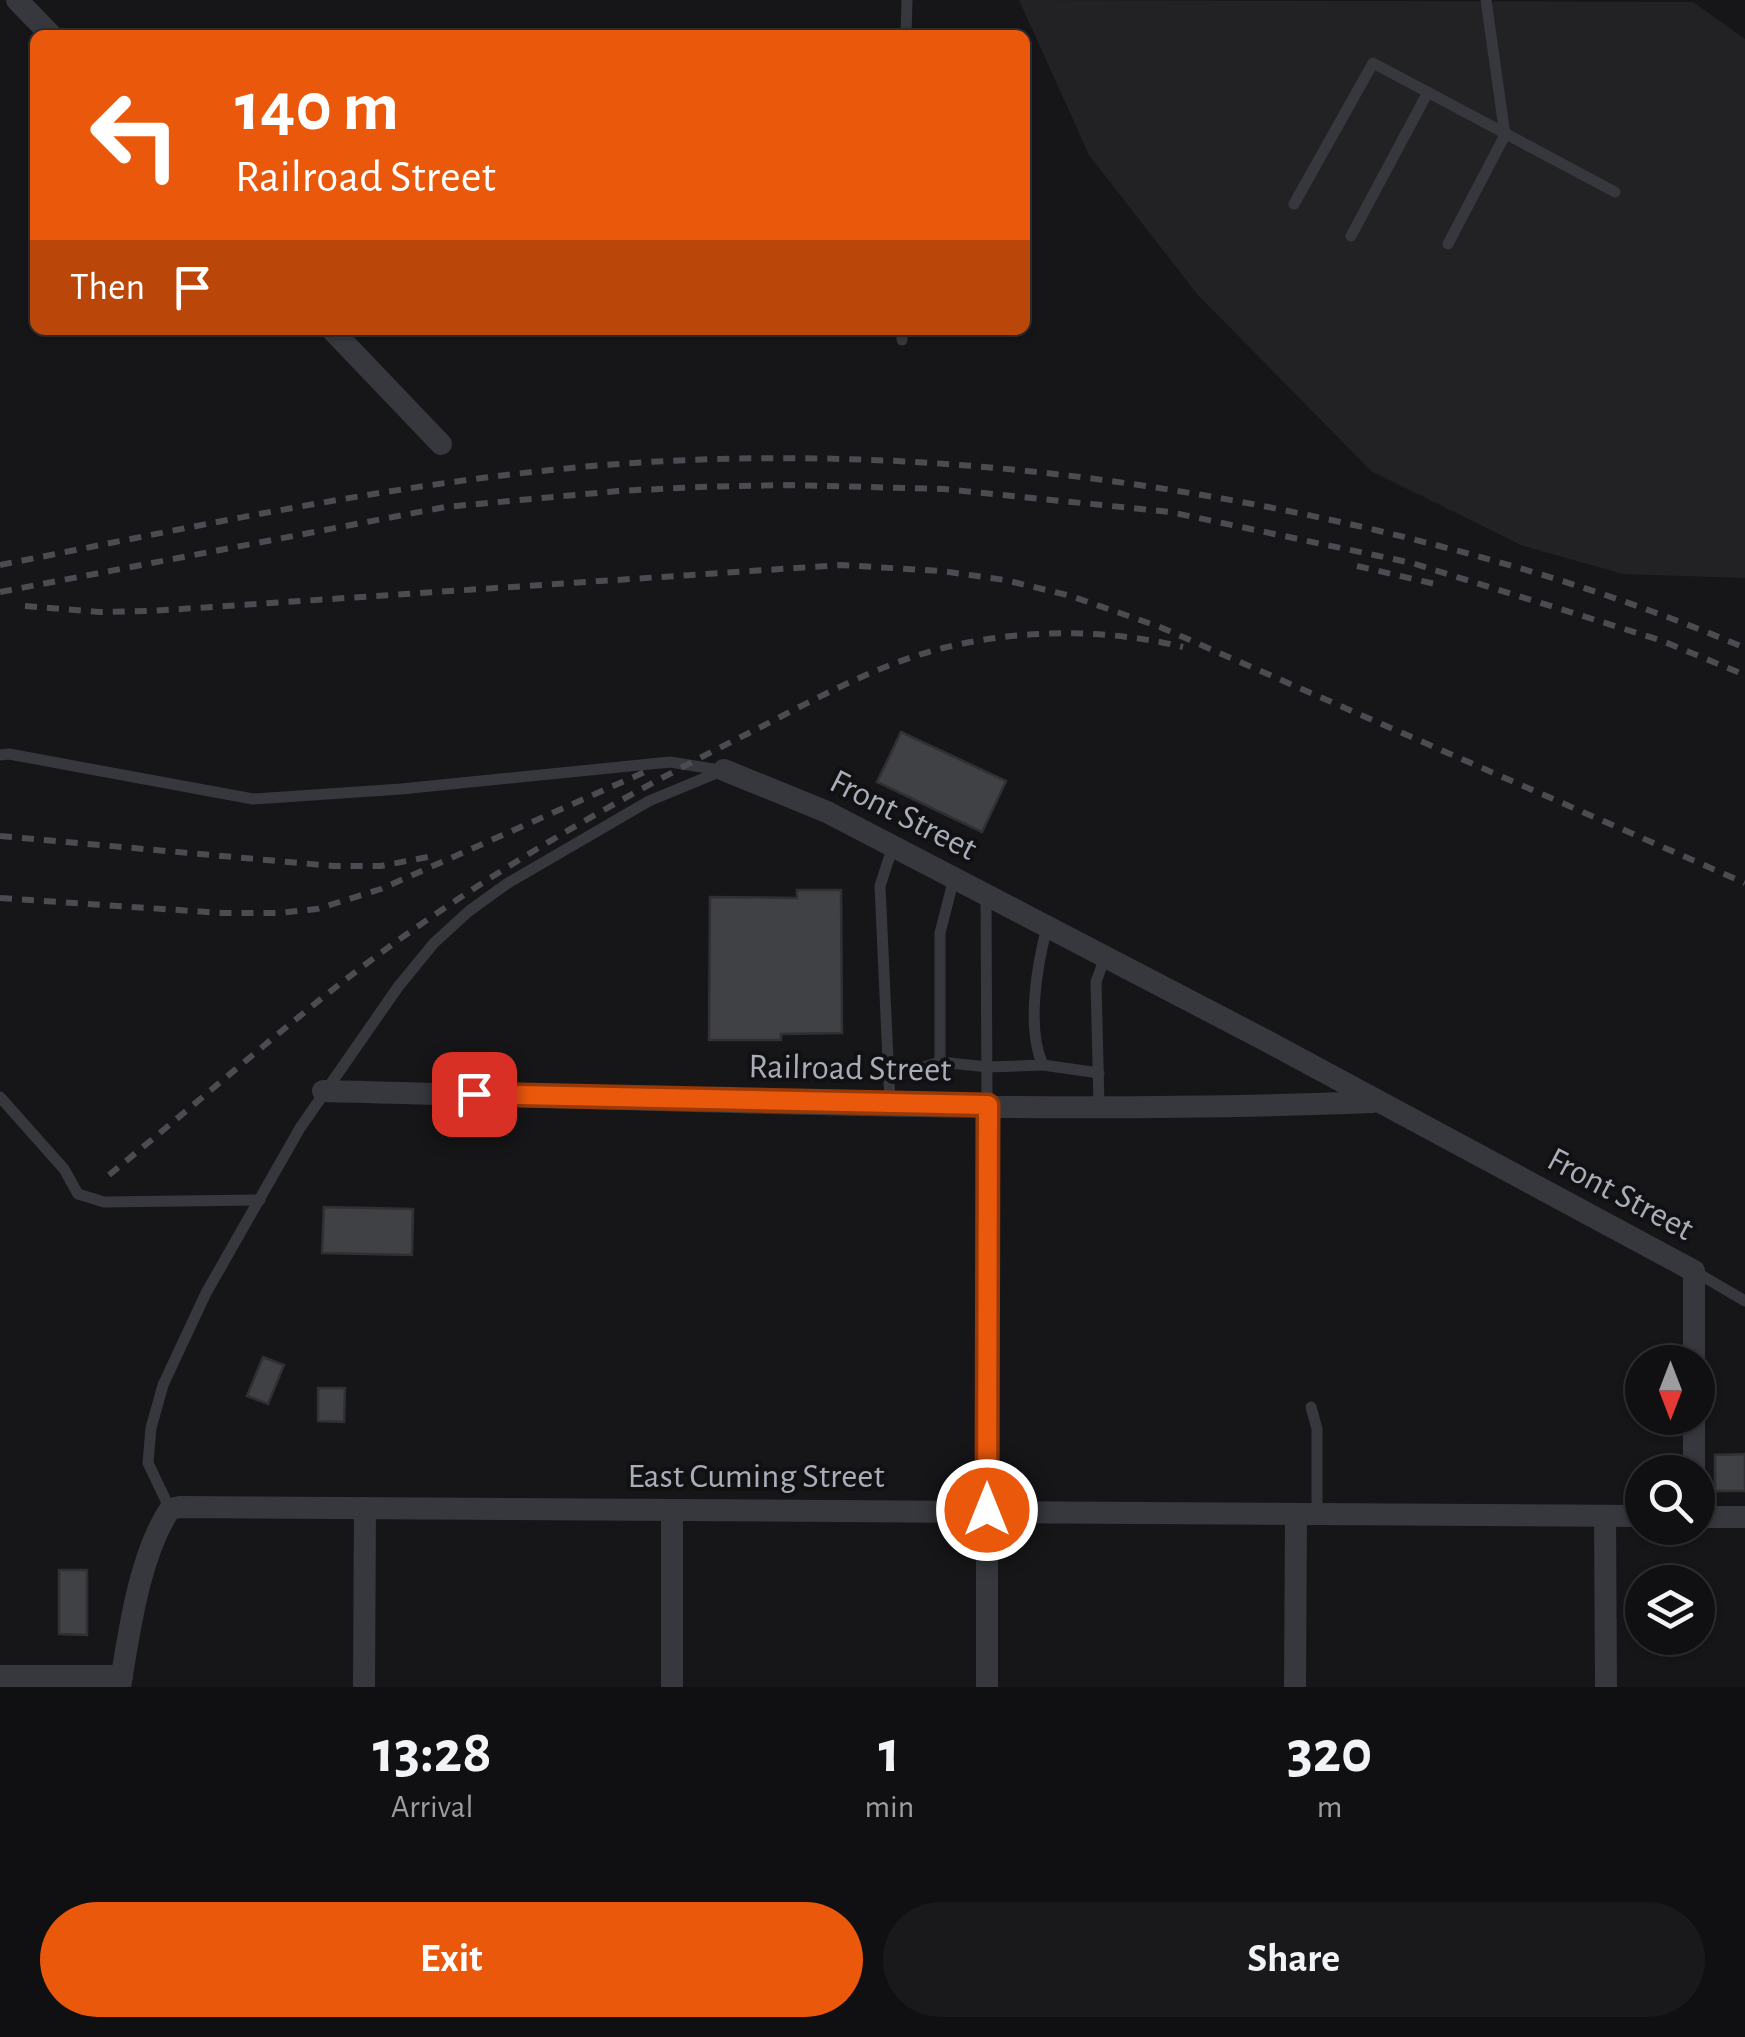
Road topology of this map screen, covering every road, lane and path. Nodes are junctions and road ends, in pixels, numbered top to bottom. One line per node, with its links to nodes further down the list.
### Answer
1 (18, 0): 4 (street)
2 (907, 0): 5 (lane)
3 (1486, 0): 7 (lane)
4 (46, 30)
5 (906, 30)
6 (1428, 92): 7 (lane); 9 (lane); 10 (lane)
7 (1506, 135): 8 (lane); 11 (lane)
8 (1615, 192)
9 (1294, 204)
10 (1351, 236)
11 (1448, 244)
12 (337, 335): 13 (street)
13 (441, 444)
14 (0, 756): 15 (lane, Front Street)
15 (724, 770): 16 (street, Front Street); 26 (lane)
16 (892, 846): 17 (street, Front Street); 25 (lane)
17 (954, 878): 18 (street, Front Street); 21 (lane)
18 (986, 895): 19 (street, Front Street); 23 (lane)
19 (1047, 927): 20 (street, Front Street); 22 (lane)
20 (1105, 957): 24 (lane); 28 (street, Front Street)
21 (940, 1062): 23 (lane); 25 (lane)
22 (1044, 1065): 23 (lane); 24 (lane)
23 (988, 1067): 30 (lane)
24 (1099, 1073): 31 (lane)
25 (888, 1078): 29 (lane)
26 (323, 1091): 29 (street, Railroad Street); 32 (lane)
27 (0, 1098): 32 (lane)
28 (1375, 1102): 31 (street, Railroad Street); 33 (street, Front Street)
29 (890, 1103): 30 (street, Railroad Street)
30 (988, 1105): 31 (street, Railroad Street); 40 (street)
31 (1098, 1106)
32 (260, 1200): 38 (lane)
33 (1694, 1271): 34 (lane); 35 (street)
34 (1745, 1301)
35 (1694, 1345)
36 (1311, 1407): 41 (lane)
37 (365, 1508): 38 (street, East Cuming Street); 39 (street, East Cuming Street); 48 (street)
38 (170, 1509): 47 (street)
39 (672, 1510): 40 (street, East Cuming Street); 49 (street)
40 (987, 1510): 41 (street, East Cuming Street); 50 (street)
41 (1306, 1515): 42 (street, East Cuming Street); 51 (street)
42 (1605, 1516): 43 (street, East Cuming Street); 52 (street)
43 (1625, 1516)
44 (1715, 1517): 45 (street)
45 (1745, 1517)
46 (0, 1676): 47 (street)
47 (121, 1682)
48 (364, 1687)
49 (672, 1687)
50 (987, 1687)
51 (1295, 1687)
52 (1606, 1687)

